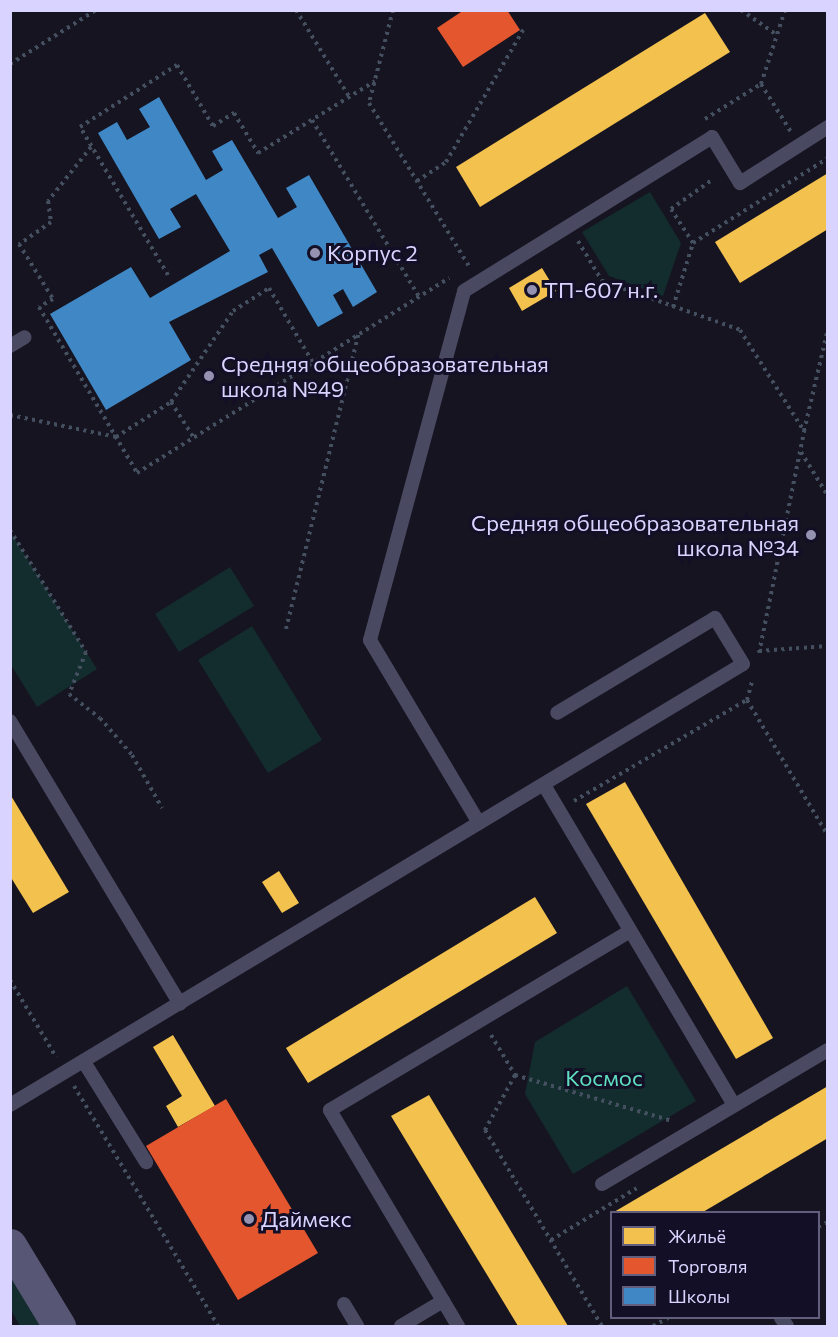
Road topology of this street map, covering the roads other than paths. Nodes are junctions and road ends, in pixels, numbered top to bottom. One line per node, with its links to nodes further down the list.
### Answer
1 (828, 127): 7 (lane)
2 (25, 337): 3 (lane)
3 (10, 346)
4 (557, 713): 6 (lane)
5 (10, 721): 9 (lane)
6 (544, 784): 7 (lane); 8 (lane)
7 (479, 824): 9 (lane)
8 (630, 931): 13 (lane); 17 (lane)
9 (180, 1004): 11 (lane)
10 (828, 1050): 13 (lane)
11 (84, 1062): 12 (lane); 14 (lane)
12 (10, 1105)
13 (734, 1105): 15 (lane)
14 (146, 1162)
15 (602, 1184)
16 (10, 1245): 19 (main road)
17 (443, 1301): 21 (lane); 22 (lane)
18 (344, 1304): 20 (lane)
19 (59, 1326)
20 (357, 1326)
21 (401, 1326)
22 (458, 1326)

